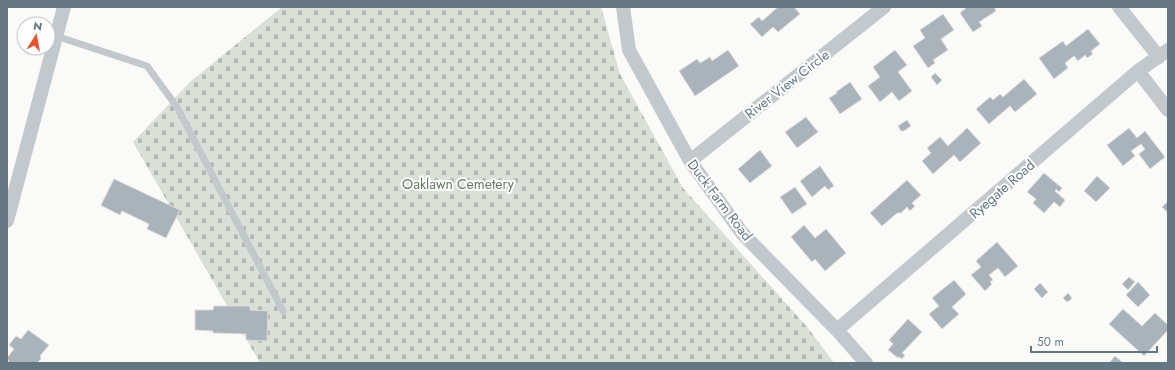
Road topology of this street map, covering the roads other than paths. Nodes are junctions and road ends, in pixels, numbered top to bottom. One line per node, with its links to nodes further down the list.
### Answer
1 (64, 7): 5 (street)
2 (624, 7): 10 (street, Duck Farm Road)
3 (884, 7): 10 (street, River View Circle)
4 (1119, 7): 6 (street)
5 (56, 36): 12 (lane)
6 (1163, 53): 8 (street, Ryegate Road)
7 (51, 56): 11 (street)
8 (1138, 71): 9 (street); 13 (street, Ryegate Road)
9 (1168, 110)
10 (690, 161): 13 (street, Duck Farm Road)
11 (7, 221)
12 (283, 311)
13 (837, 330): 14 (street, Duck Farm Road)
14 (866, 363)

